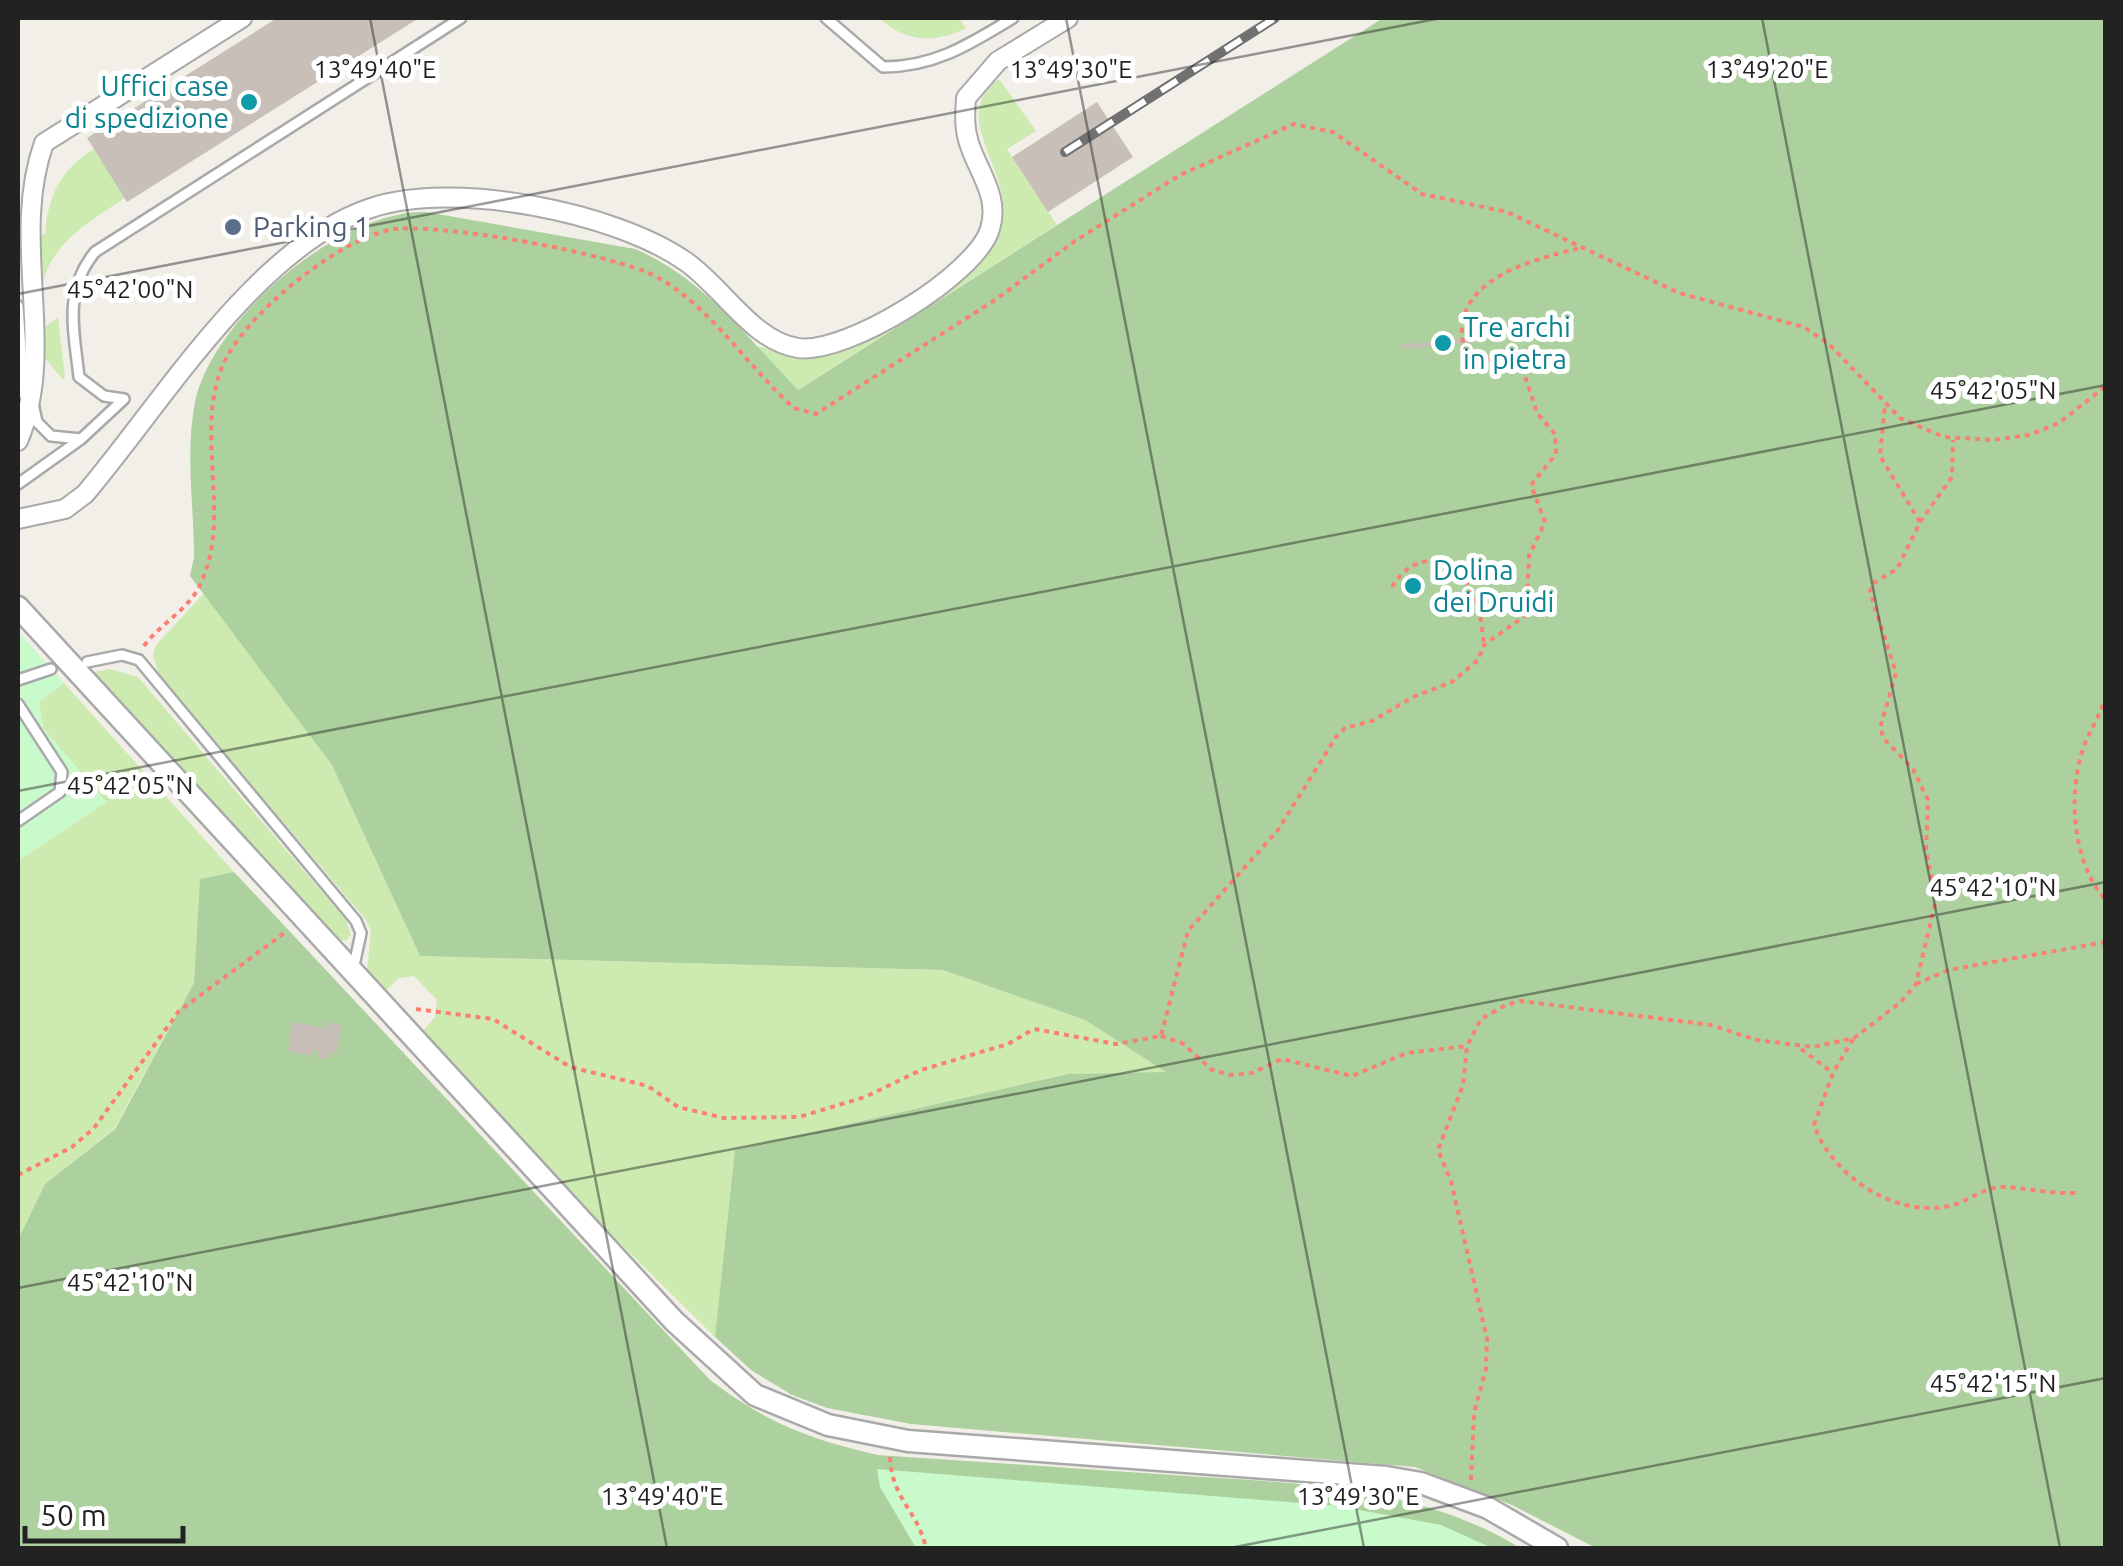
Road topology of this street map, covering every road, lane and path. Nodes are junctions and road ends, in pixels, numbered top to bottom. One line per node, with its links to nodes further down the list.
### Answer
1 (242, 18): 9 (street)
2 (462, 18): 11 (lane)
3 (826, 18): 4 (lane)
4 (1013, 18)
5 (1068, 18): 15 (street)
6 (1580, 248): 10 (path); 19 (path); 20 (path)
7 (18, 306): 9 (lane)
8 (2106, 386): 12 (path)
9 (25, 397): 11 (lane); 13 (street)
10 (1884, 406): 12 (path); 16 (path)
11 (81, 439): 14 (lane)
12 (1952, 440): 16 (path)
13 (18, 441)
14 (18, 484)
15 (18, 519)
16 (1920, 522): 31 (path)
17 (1392, 587): 19 (path)
18 (18, 607): 28 (street)
19 (1484, 645): 33 (path)
20 (139, 660): 21 (lane); 30 (lane)
21 (87, 662)
22 (52, 670): 23 (lane)
23 (18, 680)
24 (2106, 694): 27 (path)
25 (18, 704): 26 (lane)
26 (18, 822)
27 (2106, 900)
28 (302, 919): 30 (street); 38 (path)
29 (2106, 942): 31 (path)
30 (352, 973): 32 (street)
31 (1916, 984): 34 (path)
32 (391, 1016): 33 (path); 40 (street)
33 (1161, 1036): 35 (path)
34 (1854, 1038): 36 (path); 37 (path)
35 (1467, 1046): 36 (path); 41 (path)
36 (1796, 1047): 37 (path)
37 (1833, 1073): 39 (path)
38 (18, 1175)
39 (2075, 1193)
40 (890, 1438): 41 (street); 42 (path)
41 (1469, 1501): 43 (street)
42 (926, 1548)
43 (1558, 1548)

